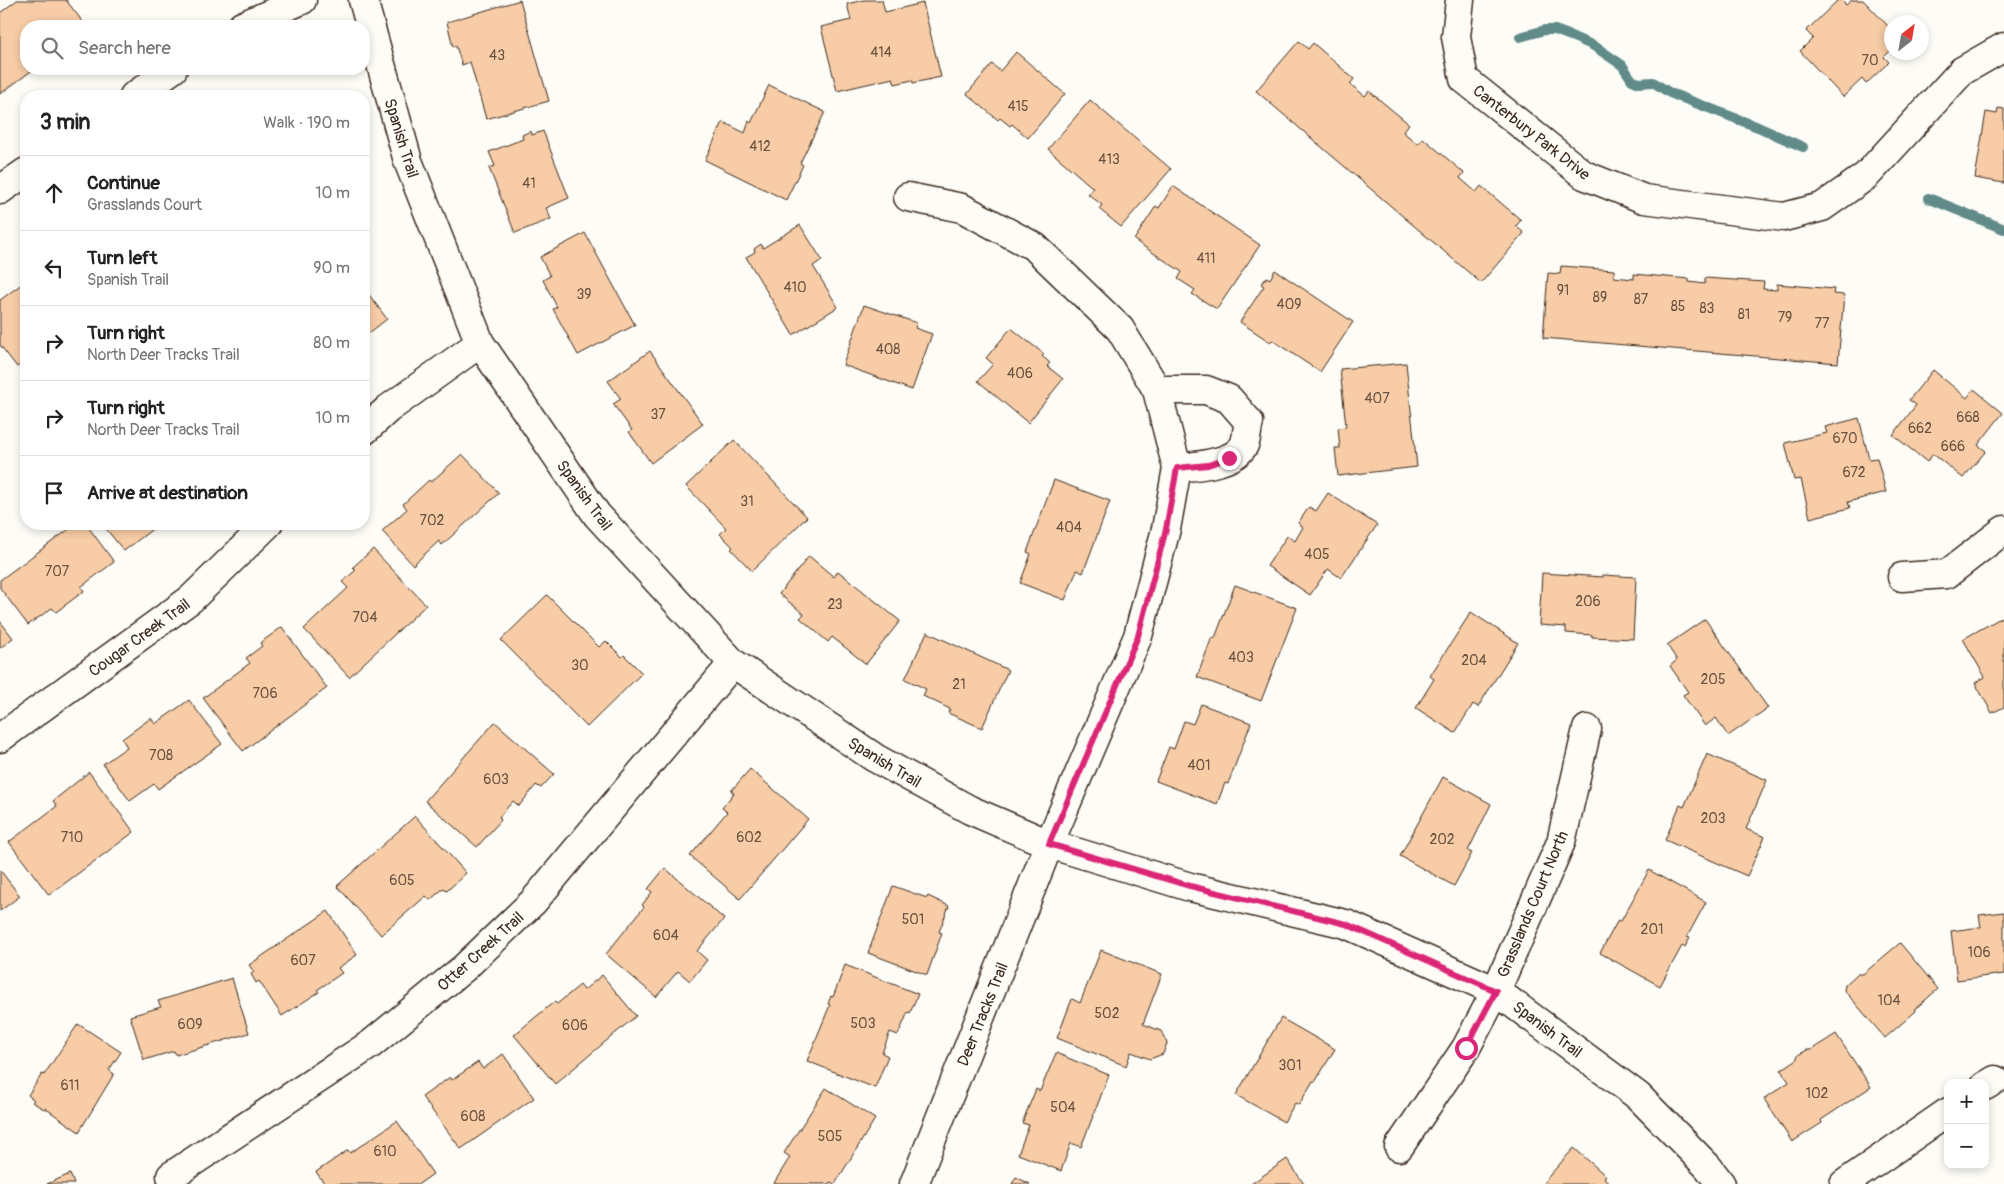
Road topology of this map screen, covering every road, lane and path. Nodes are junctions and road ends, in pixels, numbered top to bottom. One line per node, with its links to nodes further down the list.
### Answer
1 (302, 0): 4 (street)
2 (363, 0): 5 (street, Spanish Trail)
3 (1460, 0): 7 (street, Canterbury Park Drive)
4 (256, 20)
5 (369, 20)
6 (370, 25): 13 (street, Spanish Trail)
7 (2004, 47)
8 (164, 75): 9 (street)
9 (143, 90)
10 (20, 176): 11 (street)
11 (0, 190)
12 (908, 197): 14 (street)
13 (480, 344): 15 (street); 20 (street, Spanish Trail)
14 (1157, 390): 16 (street); 16 (street)
15 (370, 426)
16 (1177, 468): 23 (street, Deer Tracks Trail)
17 (262, 530): 22 (street, Cougar Creek Trail)
18 (2004, 530): 19 (street)
19 (1902, 577)
20 (733, 664): 23 (street, Spanish Trail); 27 (street, Otter Creek Trail)
21 (1587, 729): 24 (street, Grasslands Court North)
22 (0, 738)
23 (1049, 844): 24 (street, Spanish Trail); 28 (street, Deer Tracks Trail)
24 (1496, 991): 26 (street, Grasslands Court North); 29 (street, Spanish Trail)
25 (1944, 1115): 30 (street)
26 (1399, 1147)
27 (171, 1176)
28 (914, 1184)
29 (1721, 1184)
30 (1844, 1184)

